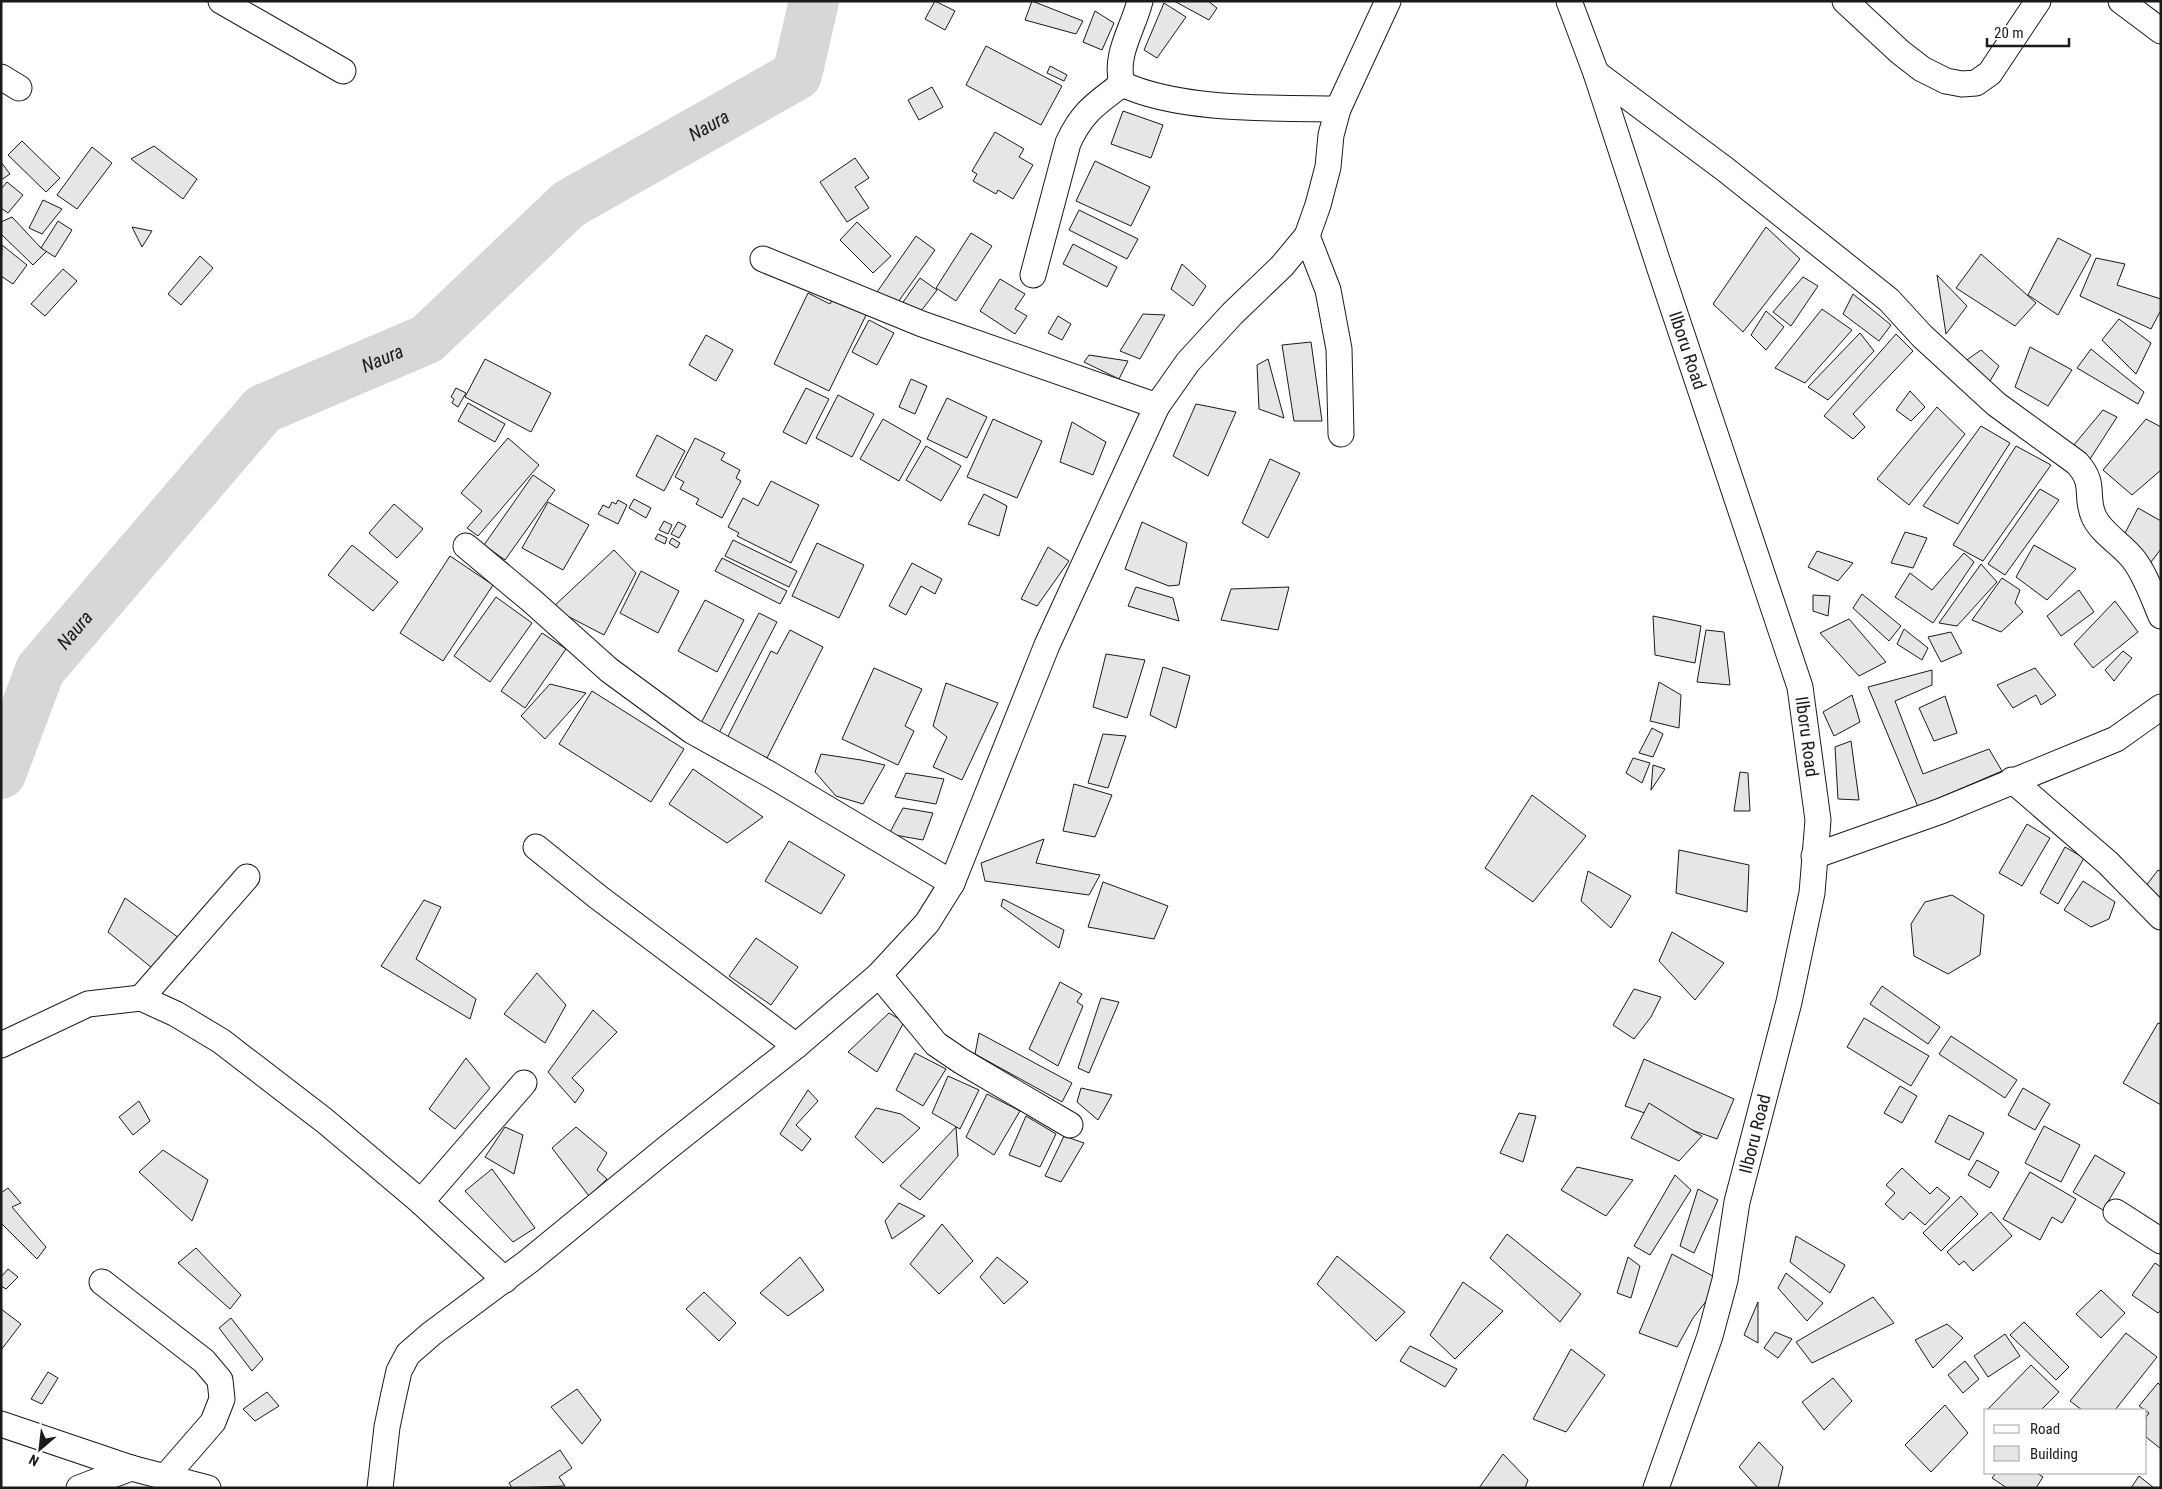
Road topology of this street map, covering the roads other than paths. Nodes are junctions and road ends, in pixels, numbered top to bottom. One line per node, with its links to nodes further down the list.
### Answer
1 (221, 1): 9 (street)
2 (1140, 1): 11 (street)
3 (1388, 1): 12 (street)
4 (1569, 1): 10 (street, Ilboru Road)
5 (1845, 1): 6 (street)
6 (2038, 1)
7 (2122, 1): 8 (street)
8 (2161, 31)
9 (343, 71)
10 (1596, 73): 19 (street); 23 (street, Ilboru Road)
11 (1122, 84): 12 (street); 15 (street)
12 (1338, 109): 13 (street)
13 (1306, 236): 16 (street); 17 (street)
14 (763, 260): 16 (street)
15 (1033, 275)
16 (1157, 406): 25 (street)
17 (1341, 434)
18 (466, 546): 25 (street)
19 (2161, 616)
20 (2161, 707): 21 (street)
21 (2012, 780): 23 (street); 26 (street)
22 (536, 846): 30 (street)
23 (1814, 856): 44 (street, Ilboru Road)
24 (247, 877): 28 (street)
25 (952, 884): 27 (street)
26 (2161, 917)
27 (879, 975): 30 (street); 32 (street)
28 (142, 998): 29 (street); 33 (street)
29 (1, 1045)
30 (796, 1046): 36 (street)
31 (524, 1083): 33 (street)
32 (1070, 1126)
33 (421, 1202): 36 (street)
34 (2116, 1212): 35 (street)
35 (2161, 1241)
36 (505, 1280): 43 (street)
37 (102, 1282): 40 (street)
38 (1, 1424): 39 (street)
39 (131, 1468): 40 (street); 41 (street)
40 (166, 1476): 42 (street)
41 (79, 1488)
42 (208, 1488)
43 (380, 1488)
44 (1656, 1488)

